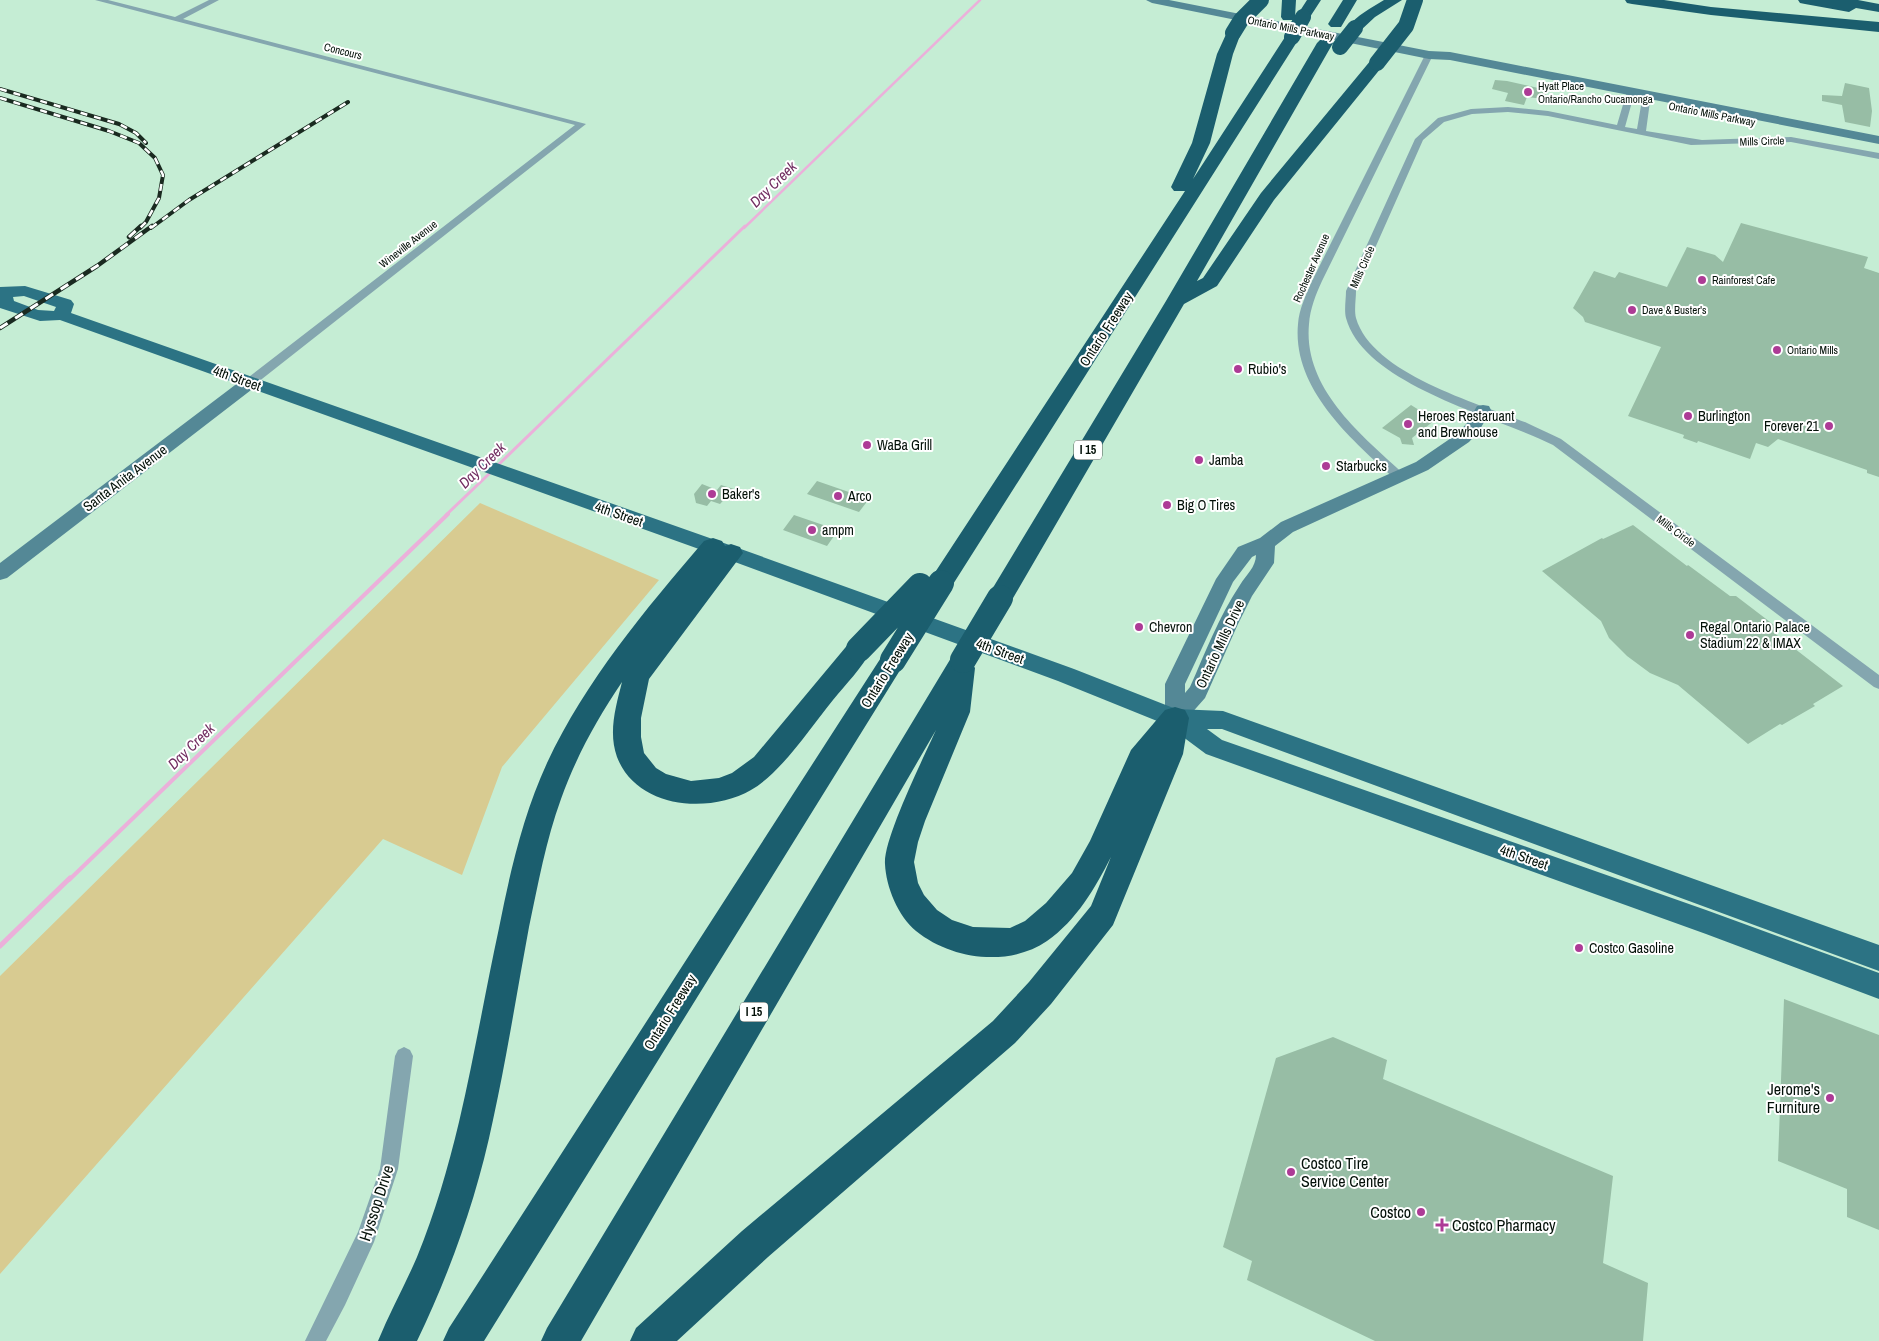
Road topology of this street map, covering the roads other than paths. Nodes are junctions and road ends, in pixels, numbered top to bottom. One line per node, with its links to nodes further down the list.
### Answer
1 (99, 0): 17 (street, Concours)
2 (215, 0): 17 (street)
3 (1152, 0): 20 (main road, Ontario Mills Parkway)
4 (1261, 0): 29 (highway, bridge)
5 (1289, 0): 16 (highway)
6 (1314, 0): 16 (highway, Ontario Freeway)
7 (1350, 0): 19 (highway)
8 (1395, 0): 19 (highway, bridge)
9 (1415, 0): 31 (highway, bridge)
10 (1632, 0): 18 (highway)
11 (1805, 0): 15 (highway)
12 (1832, 0): 14 (highway)
13 (1788, 3): 15 (highway)
14 (1879, 8)
15 (1879, 14)
16 (1295, 17): 29 (highway, Ontario Freeway, bridge)
17 (176, 20): 23 (street, Concours)
18 (1879, 26)
19 (1332, 45): 31 (highway, I 15)
20 (1429, 55): 21 (main road, Ontario Mills Parkway); 34 (street, Rochester Avenue)
21 (1630, 94): 22 (main road, Ontario Mills Parkway); 24 (street)
22 (1647, 98): 25 (street); 26 (main road, Ontario Mills Parkway); 27 (main road, Ontario Mills Parkway)
23 (582, 124): 32 (street, Wineville Avenue)
24 (1620, 128): 25 (street, Mills Circle); 33 (street, Mills Circle)
25 (1641, 133): 28 (street, Mills Circle)
26 (1879, 140)
27 (1879, 146)
28 (1879, 156)
29 (1145, 268): 37 (highway, Ontario Freeway)
30 (2, 292): 32 (main road, 4th Street)
31 (1176, 301): 38 (highway, I 15, bridge)
32 (249, 383): 35 (main road, 4th Street); 36 (main road, Santa Anita Avenue)
33 (1482, 410): 34 (main road, Ontario Mills Drive); 39 (street, Mills Circle)
34 (1399, 476): 40 (main road, Ontario Mills Drive)
35 (722, 550): 37 (highway, bridge); 40 (main road, 4th Street); 45 (highway)
36 (0, 573)
37 (931, 585): 46 (highway, Ontario Freeway, bridge)
38 (957, 677): 40 (highway); 47 (highway, I 15)
39 (1879, 683)
40 (1175, 718): 41 (main road, 4th Street); 42 (main road, 4th Street); 48 (highway)
41 (1879, 958)
42 (1879, 986)
43 (404, 1056): 44 (street, Hyssop Drive)
44 (315, 1341)
45 (397, 1341)
46 (462, 1341)
47 (560, 1341)
48 (649, 1341)

